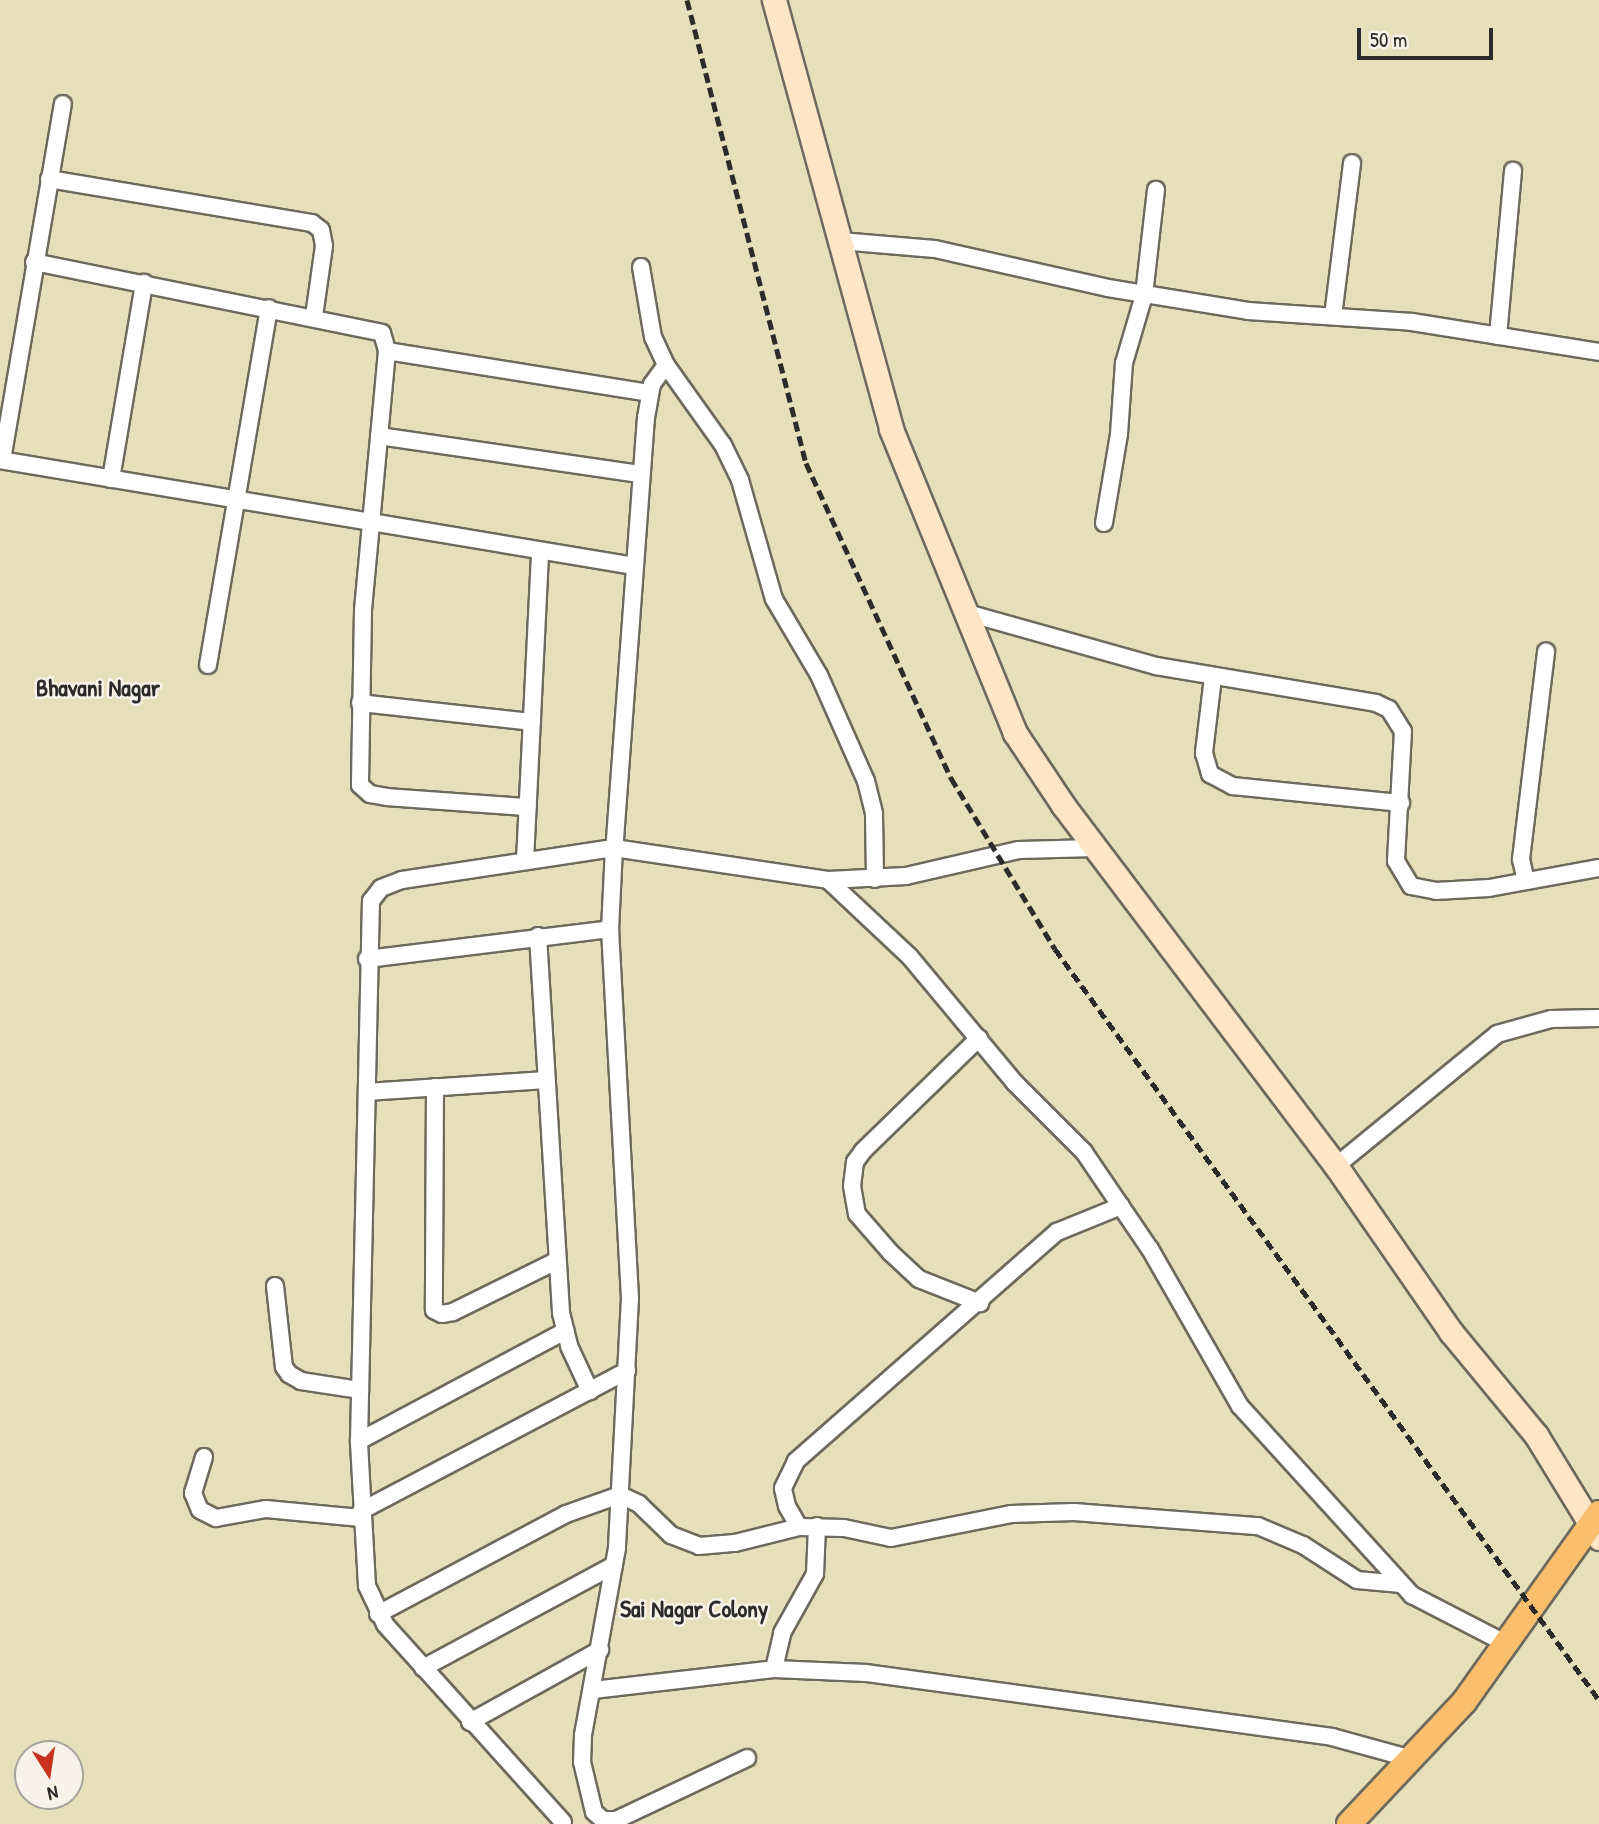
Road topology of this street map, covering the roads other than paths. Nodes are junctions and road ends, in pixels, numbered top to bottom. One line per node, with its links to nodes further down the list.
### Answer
1 (774, 0): 7 (street)
2 (63, 104): 5 (street)
3 (1352, 163): 14 (street)
4 (1513, 171): 15 (street)
5 (49, 179): 8 (street); 13 (street)
6 (1156, 190): 11 (street)
7 (839, 241): 11 (street); 29 (street)
8 (34, 262): 10 (street); 21 (street)
9 (641, 267): 18 (street)
10 (144, 283): 12 (street); 23 (street)
11 (1144, 295): 14 (street); 26 (street)
12 (269, 308): 13 (street); 24 (street)
13 (314, 316): 16 (street)
14 (1333, 316): 15 (street)
15 (1498, 336): 17 (street)
16 (387, 351): 19 (street); 20 (street)
17 (1599, 352)
18 (666, 365): 19 (street); 41 (street)
19 (649, 393): 22 (street)
20 (379, 436): 22 (street); 25 (street)
21 (1, 460): 23 (street)
22 (641, 474): 28 (street)
23 (111, 479): 24 (street)
24 (235, 500): 25 (street); 31 (street)
25 (371, 523): 27 (street); 33 (street)
26 (1104, 523)
27 (540, 551): 28 (street); 34 (street)
28 (634, 566): 37 (street)
29 (964, 611): 32 (street); 38 (street)
30 (1546, 651): 43 (street)
31 (208, 665)
32 (1213, 677): 35 (street); 35 (street)
33 (360, 703): 34 (street); 36 (street)
34 (532, 722): 36 (street)
35 (1401, 803): 43 (street)
36 (528, 807): 39 (street)
37 (614, 848): 39 (street); 42 (street); 44 (street)
38 (1095, 848): 41 (street); 52 (street)
39 (524, 861): 46 (street)
40 (1599, 868): 43 (street)
41 (875, 879): 42 (street)
42 (828, 880): 48 (street)
43 (1526, 881)
44 (610, 929): 45 (street); 58 (street)
45 (538, 936): 46 (street); 49 (street)
46 (367, 959): 51 (street)
47 (1599, 1018): 52 (street)
48 (979, 1038): 53 (street); 56 (street)
49 (546, 1080): 50 (street); 54 (street)
50 (435, 1087): 51 (street); 54 (street)
51 (366, 1092): 59 (street)
52 (1336, 1166): 66 (street)
53 (1121, 1206): 56 (street); 69 (street)
54 (556, 1261): 57 (street)
55 (275, 1286): 59 (street)
56 (980, 1303): 67 (street)
57 (565, 1331): 60 (street); 61 (street)
58 (627, 1371): 60 (street); 63 (street)
59 (360, 1390): 61 (street)
60 (590, 1391): 64 (street)
61 (359, 1441): 64 (street)
62 (204, 1457): 64 (street)
63 (620, 1495): 67 (street); 68 (street); 70 (street)
64 (361, 1514): 70 (street)
65 (817, 1526): 67 (street); 69 (street); 74 (street)
66 (1596, 1526): 71 (main road)
67 (799, 1527)
68 (614, 1565): 72 (street); 73 (street)
69 (1401, 1584): 71 (street)
70 (378, 1615): 73 (street)
71 (1505, 1643): 78 (main road)
72 (600, 1650): 75 (street); 76 (street)
73 (423, 1668): 76 (street)
74 (774, 1668): 75 (street); 78 (street)
75 (593, 1690): 77 (street)
76 (470, 1722): 79 (street)
77 (747, 1758)
78 (1412, 1759): 80 (main road)
79 (563, 1822)
80 (1349, 1824)

